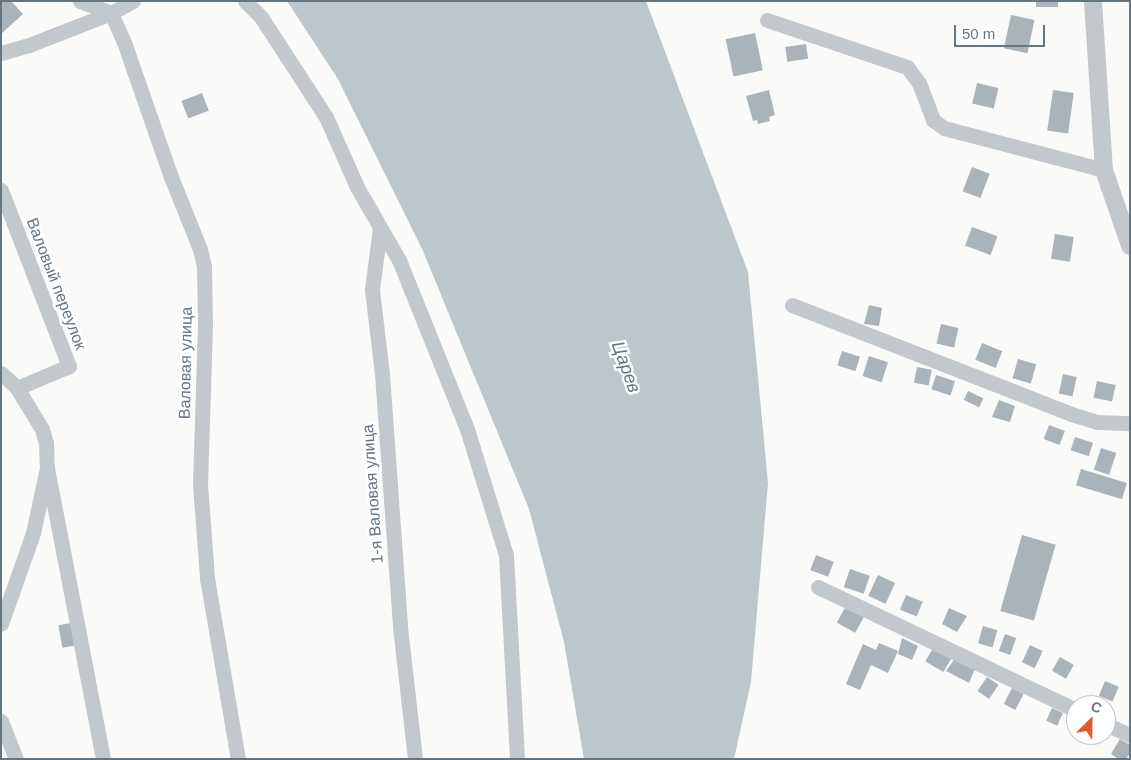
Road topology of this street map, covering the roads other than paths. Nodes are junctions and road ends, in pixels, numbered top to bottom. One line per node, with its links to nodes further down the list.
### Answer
1 (80, 1): 5 (street)
2 (133, 1): 5 (street)
3 (245, 1): 10 (street)
4 (1093, 1): 8 (street)
5 (111, 14): 7 (street); 25 (street, Валовая улица)
6 (766, 20): 8 (street)
7 (1, 53)
8 (1104, 170): 11 (street)
9 (1, 190): 14 (street, Валовый переулок)
10 (380, 228): 26 (street, 1-я Валовая улица); 27 (street)
11 (1130, 246)
12 (792, 305): 15 (street)
13 (1, 373): 14 (street)
14 (17, 388): 16 (street)
15 (1130, 423)
16 (47, 468): 18 (street); 24 (street)
17 (818, 587): 19 (street)
18 (1, 624)
19 (1066, 705)
20 (1, 721): 23 (street)
21 (1116, 729): 22 (street)
22 (1130, 735)
23 (16, 759)
24 (104, 759)
25 (238, 759)
26 (416, 759)
27 (517, 759)

